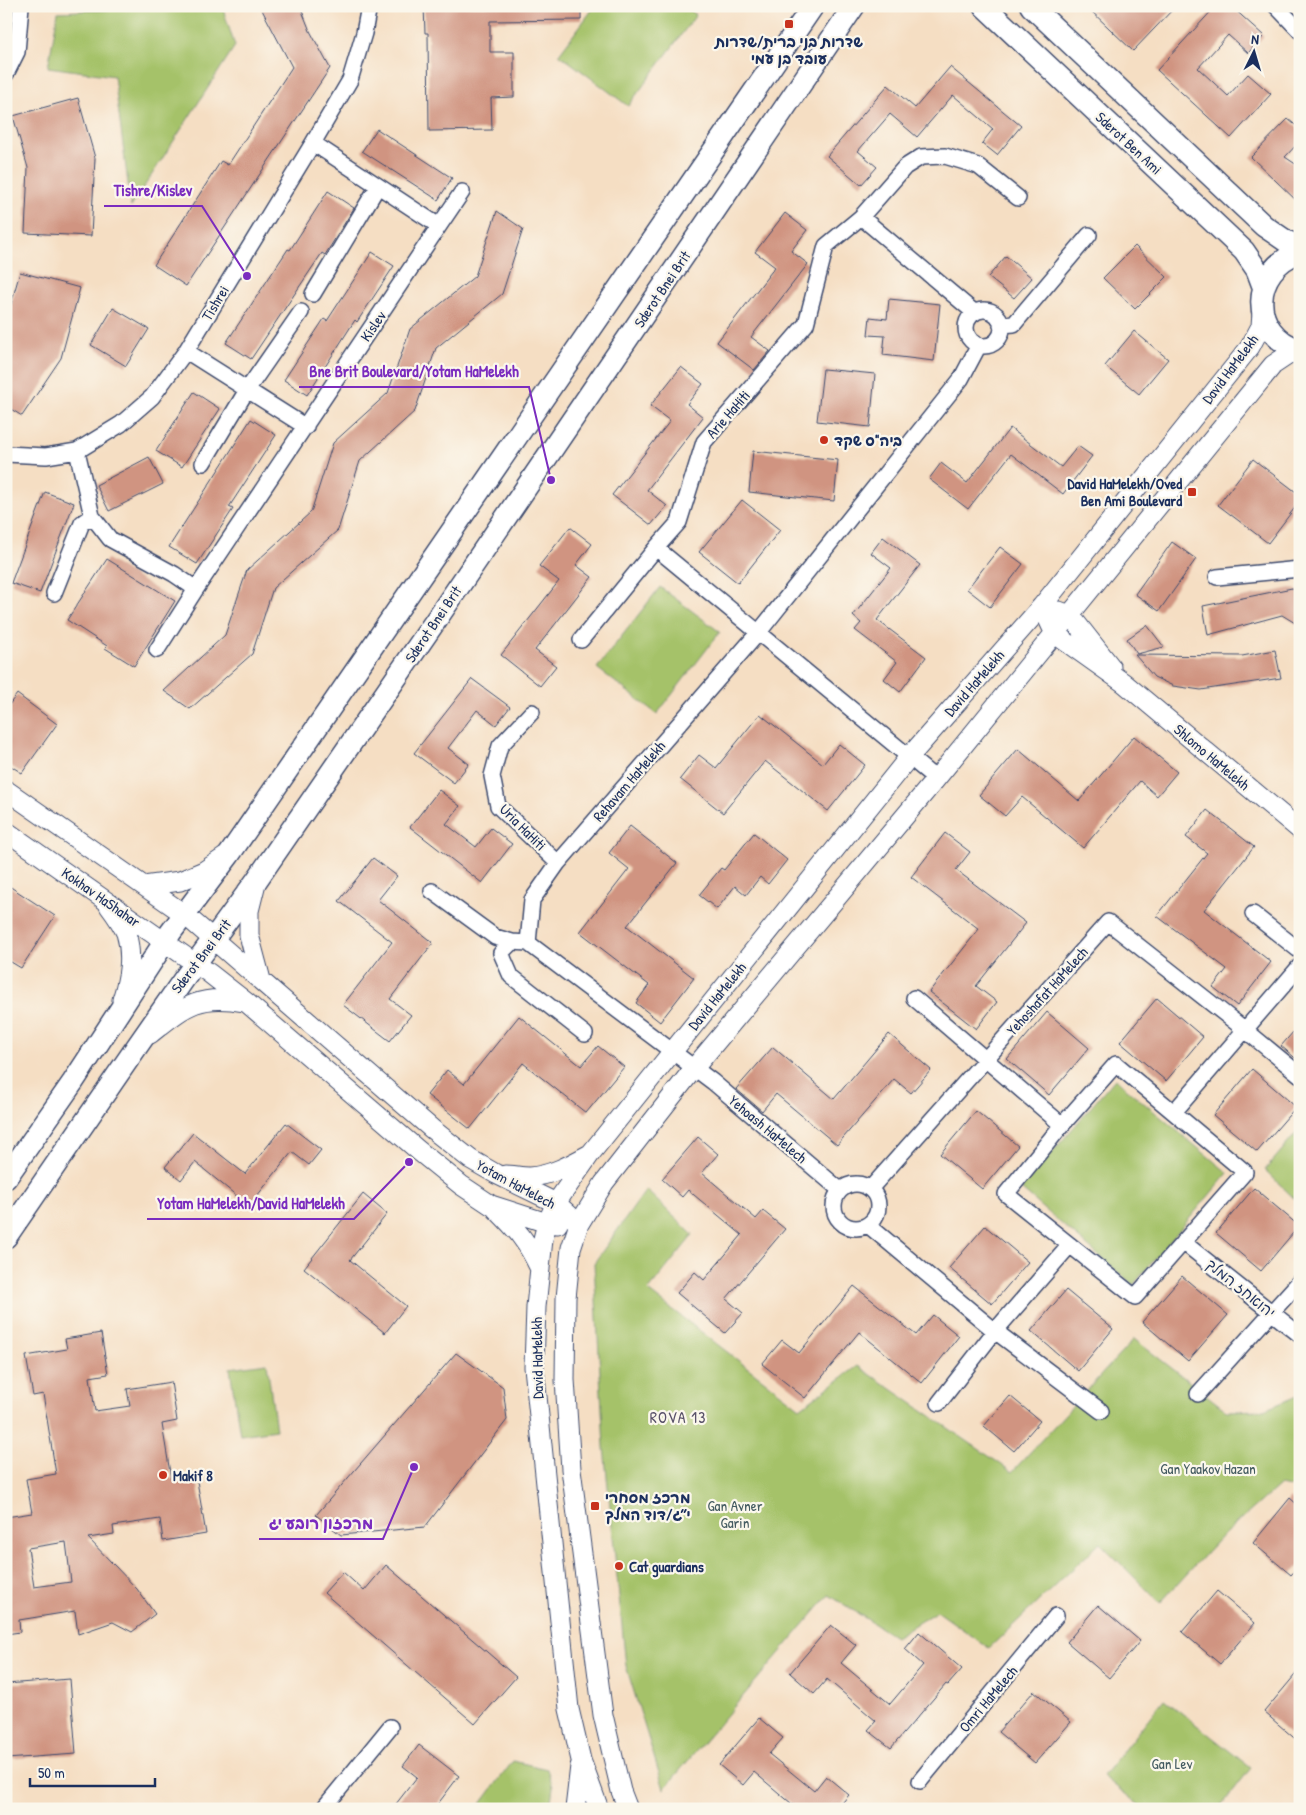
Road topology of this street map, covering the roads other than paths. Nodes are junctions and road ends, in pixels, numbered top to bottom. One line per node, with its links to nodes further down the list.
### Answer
1 (21, 6): 9 (street)
2 (369, 6): 10 (street, Tishrei)
3 (813, 6): 52 (main road)
4 (854, 6): 54 (main road, Sderot Bnei Brit)
5 (984, 6): 19 (main road, Sderot Ben Ami)
6 (1031, 6): 17 (main road)
7 (1276, 6): 8 (street)
8 (1300, 31)
9 (6, 74)
10 (313, 143): 11 (street); 27 (street, Tishrei)
11 (378, 186): 15 (street); 20 (street)
12 (462, 192): 15 (street, Kislev)
13 (1018, 198): 14 (street, Arie HaHiti)
14 (861, 217): 23 (street); 34 (street, Arie HaHiti)
15 (439, 226): 29 (street, Kislev)
16 (1089, 235): 24 (street)
17 (1300, 247)
18 (1300, 252): 19 (main road)
19 (1263, 286): 22 (main road)
20 (313, 294)
21 (301, 312): 28 (street)
22 (1262, 312): 26 (main road); 39 (street, David HaMelekh)
23 (975, 313): 24 (street); 25 (street)
24 (1002, 325): 25 (street)
25 (979, 345): 41 (street, Rehavam HaMelekh)
26 (1299, 350): 40 (street, David HaMelekh)
27 (186, 351): 28 (street); 30 (street, Tishrei)
28 (247, 390): 29 (street); 32 (street)
29 (306, 427): 37 (street, Kislev)
30 (77, 451): 31 (street, Tishrei); 33 (street)
31 (6, 454)
32 (203, 463)
33 (92, 516): 37 (street); 38 (street)
34 (656, 548): 41 (street); 43 (street, Arie HaHiti)
35 (1300, 569): 36 (street)
36 (1217, 577)
37 (196, 589): 44 (street, Kislev)
38 (54, 593)
39 (1042, 606): 40 (street); 42 (street, Shlomo HaMelekh); 47 (street, David HaMelekh)
40 (1070, 614): 42 (street, David HaMelekh); 45 (street, Shlomo HaMelekh)
41 (759, 632): 47 (street); 53 (street, Rehavam HaMelekh)
42 (1055, 634): 45 (street, Shlomo HaMelekh); 48 (street, David HaMelekh)
43 (581, 640)
44 (157, 650)
45 (1124, 683): 50 (street, Shlomo HaMelekh)
46 (532, 712): 53 (street, Uria HaHiti)
47 (910, 756): 48 (street); 74 (street, David HaMelekh)
48 (936, 779): 76 (street, David HaMelekh)
49 (6, 790): 55 (street)
50 (1300, 830)
51 (6, 831): 57 (street, Kokhav HaShahar)
52 (229, 855): 55 (street); 58 (main road)
53 (558, 862): 63 (street, Rehavam HaMelekh)
54 (256, 881): 60 (main road, Sderot Bnei Brit); 67 (street)
55 (144, 886): 58 (street)
56 (432, 891): 62 (street)
57 (106, 900): 61 (street, Kokhav HaShahar); 70 (street)
58 (184, 914): 60 (street, Yotam HaMelech); 61 (main road)
59 (1253, 914): 64 (street)
60 (214, 940): 65 (main road, Sderot Bnei Brit); 67 (street, Yotam HaMelech)
61 (166, 941): 65 (street, Kokhav HaShahar); 70 (main road)
62 (512, 942): 63 (street); 72 (street)
63 (528, 943): 74 (street)
64 (1300, 951)
65 (196, 962): 69 (street, Yotam HaMelech); 73 (main road, Sderot Bnei Brit)
66 (1300, 966): 71 (street)
67 (260, 980): 81 (street, Yotam HaMelech)
68 (914, 998): 75 (street)
69 (246, 1002): 73 (street); 86 (street, Yotam HaMelech)
70 (118, 1012): 82 (main road)
71 (1244, 1029): 75 (street, Yehoshafat HaMelech); 77 (street, Yehoshafat HaMelech); 78 (street)
72 (585, 1034)
73 (138, 1045): 90 (main road, Sderot Bnei Brit)
74 (673, 1052): 76 (street); 80 (street, David HaMelekh)
75 (985, 1060): 79 (street); 83 (street, Yehoshafat HaMelech)
76 (695, 1068): 84 (street, Yehoash HaMelech); 88 (street, David HaMelekh)
77 (1300, 1075)
78 (1174, 1112): 79 (street); 91 (street)
79 (1062, 1125): 92 (street)
80 (591, 1153): 81 (street); 85 (street, David HaMelekh)
81 (496, 1174): 85 (street, Yotam HaMelech)
82 (6, 1178)
83 (870, 1189): 84 (street); 89 (street)
84 (840, 1190): 89 (street)
85 (556, 1203): 87 (street, David HaMelekh); 88 (street, Yotam HaMelech)
86 (491, 1205): 87 (street, Yotam HaMelech); 93 (street)
87 (547, 1223): 88 (street, Yotam HaMelech); 93 (street, David HaMelekh)
88 (579, 1224): 108 (street, David HaMelekh)
89 (868, 1225): 96 (street)
90 (6, 1237)
91 (1183, 1242): 92 (street); 95 (street, יהואחז המלך)
92 (1070, 1245): 96 (street)
93 (540, 1269): 103 (street, David HaMelekh)
94 (1300, 1281): 95 (street)
95 (1272, 1313): 97 (street, יהואחז המלך); 98 (street)
96 (995, 1331): 99 (street); 100 (street)
97 (1300, 1335)
98 (1198, 1394)
99 (939, 1403)
100 (1101, 1411)
101 (1056, 1616): 104 (street, Omri HaMelech)
102 (390, 1726): 105 (street)
103 (581, 1760): 106 (street); 107 (street, David HaMelekh)
104 (920, 1781)
105 (323, 1809)
106 (576, 1809)
107 (599, 1809)
108 (628, 1809)

